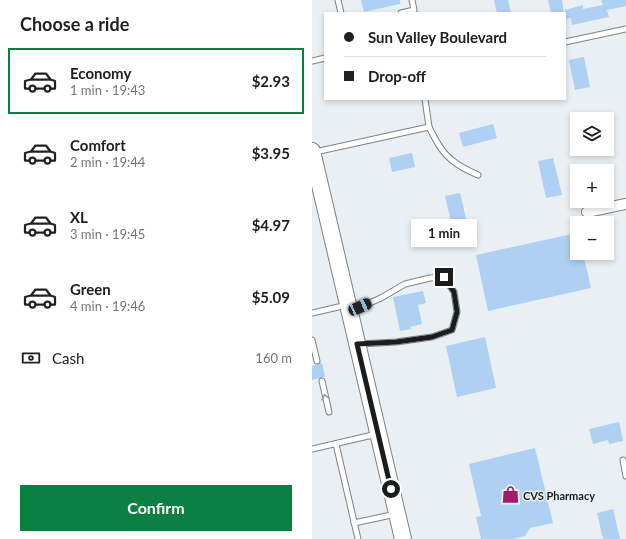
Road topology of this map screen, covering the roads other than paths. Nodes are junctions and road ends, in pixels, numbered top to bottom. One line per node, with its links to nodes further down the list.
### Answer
1 (338, 0): 3 (lane)
2 (412, 0): 4 (lane)
3 (341, 12)
4 (405, 12)
5 (626, 29): 6 (lane)
6 (566, 42)
7 (324, 58): 8 (lane)
8 (312, 61)
9 (425, 100): 10 (lane)
10 (429, 128): 11 (lane); 12 (lane)
11 (312, 152): 15 (main road)
12 (478, 175)
13 (626, 204): 14 (street)
14 (587, 212)
15 (349, 308): 16 (lane); 18 (main road); 18 (lane)
16 (312, 313)
17 (312, 340): 19 (lane)
18 (357, 344): 22 (main road)
19 (317, 361)
20 (322, 382): 21 (lane, one-way to 20)
21 (329, 412)
22 (378, 434): 23 (lane); 27 (main road)
23 (336, 444): 24 (lane); 28 (lane)
24 (312, 449)
25 (623, 460): 26 (lane)
26 (626, 476)
27 (397, 514): 28 (lane); 30 (main road)
28 (354, 523): 29 (lane)
29 (358, 539)
30 (402, 539)

